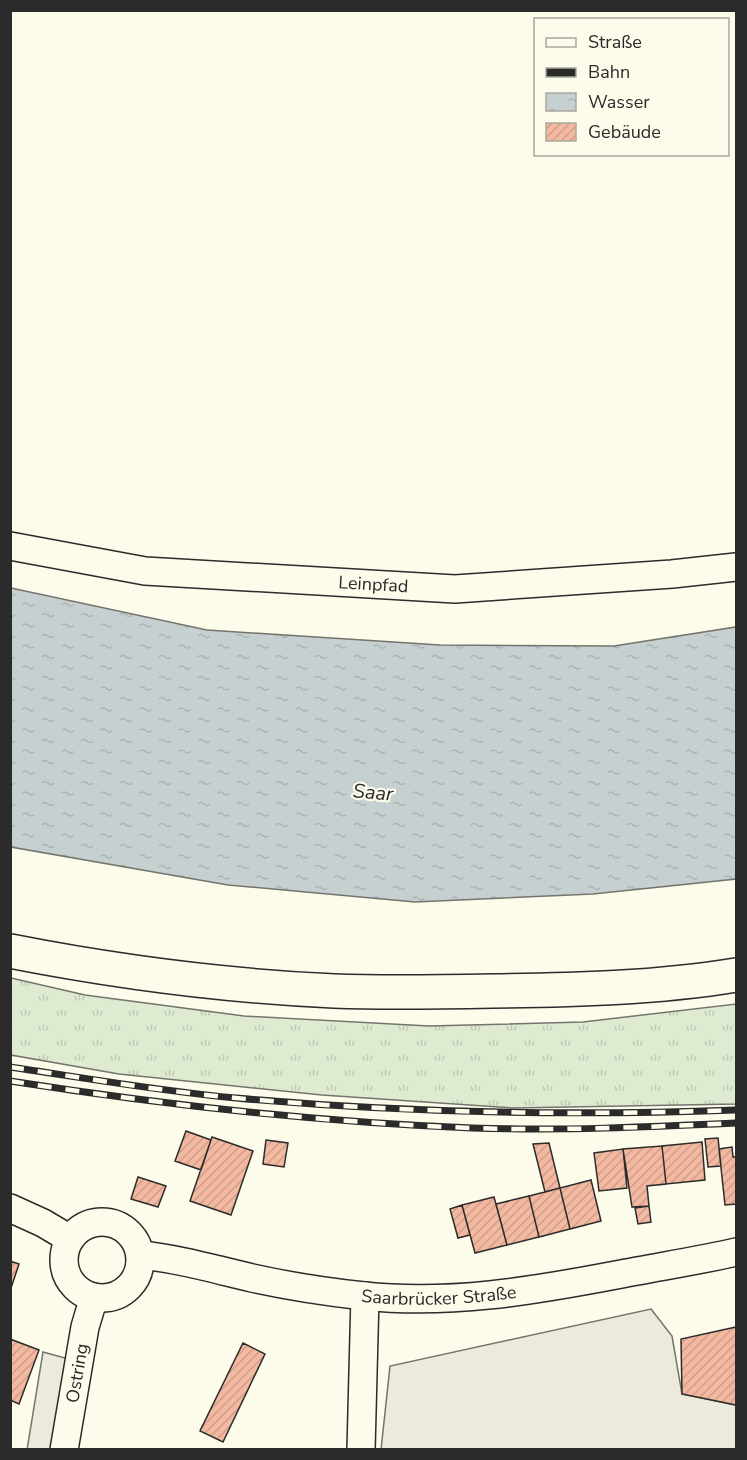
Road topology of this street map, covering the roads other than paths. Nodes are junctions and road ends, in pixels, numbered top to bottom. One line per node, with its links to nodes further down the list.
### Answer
1 (10, 546): 2 (street, Leinpfad)
2 (736, 567)
3 (10, 951): 4 (main road)
4 (736, 975)
5 (10, 1208): 6 (street)
6 (70, 1239): 8 (street); 10 (street)
7 (736, 1252): 9 (street, Saarbrücker Straße)
8 (141, 1255): 9 (street, Saarbrücker Straße); 10 (street)
9 (365, 1296): 12 (street)
10 (94, 1297): 11 (street, Ostring)
11 (64, 1449)
12 (361, 1449)

